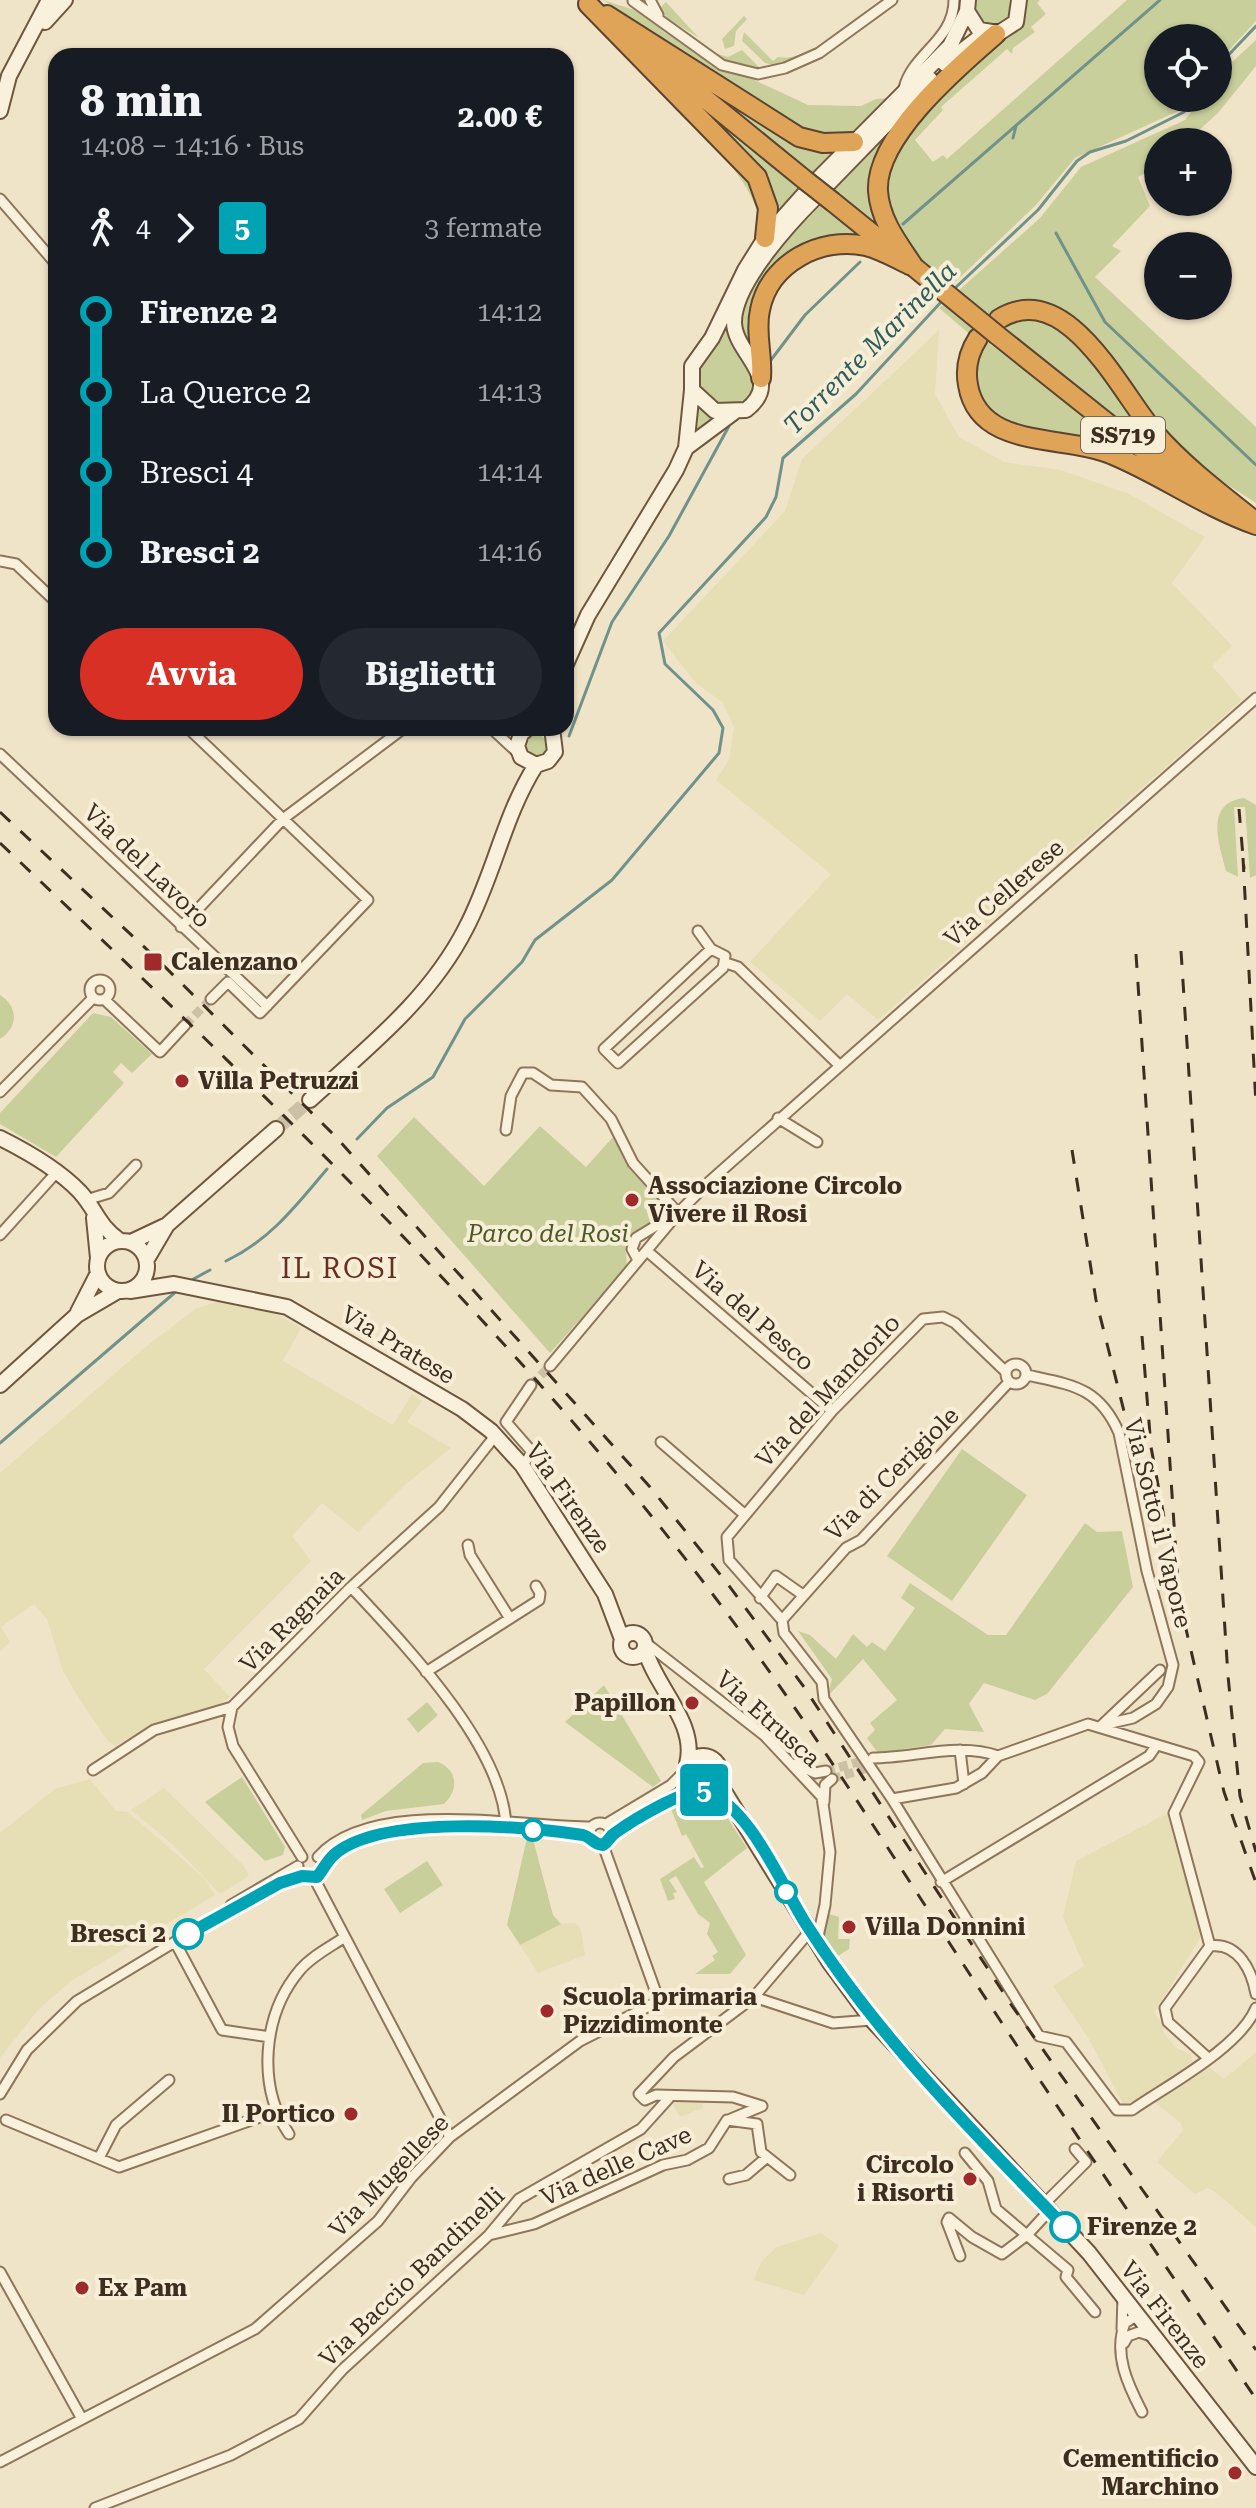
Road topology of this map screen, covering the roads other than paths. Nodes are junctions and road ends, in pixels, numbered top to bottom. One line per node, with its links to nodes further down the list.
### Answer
1 (49, 0): 13 (main road)
2 (65, 0): 13 (main road)
3 (621, 0): 4 (street)
4 (634, 0): 11 (street)
5 (650, 0): 11 (street)
6 (892, 0): 11 (street)
7 (954, 0): 15 (street)
8 (1019, 0): 12 (main road)
9 (586, 2): 17 (highway); 18 (highway, SS719); 22 (highway)
10 (968, 3): 12 (main road); 15 (main road)
11 (660, 18)
12 (991, 33): 18 (main road); 24 (highway)
13 (30, 40): 14 (main road)
14 (5, 81): 16 (main road)
15 (903, 93): 17 (main road)
16 (0, 111)
17 (854, 142): 18 (main road)
18 (817, 190): 22 (main road); 24 (highway, SS719); 27 (main road)
19 (0, 199): 21 (street)
20 (0, 211): 21 (street)
21 (11, 214): 23 (street)
22 (765, 238): 28 (main road)
23 (48, 255)
24 (914, 267): 25 (highway, SS719, bridge); 27 (highway)
25 (998, 327): 31 (highway, SS719); 31 (highway)
26 (978, 338): 31 (highway)
27 (761, 378): 29 (main road)
28 (692, 390): 29 (main road); 30 (main road)
29 (734, 412): 30 (main road)
30 (686, 448): 34 (main road)
31 (1256, 524)
32 (0, 561): 33 (street)
33 (48, 594)
34 (574, 646)
35 (1256, 698): 59 (street, Via Cellerese)
36 (196, 736): 45 (street)
37 (393, 736): 45 (street)
38 (499, 736): 42 (street)
39 (521, 736): 42 (main road)
40 (552, 736): 43 (main road)
41 (0, 754): 46 (street, Via del Lavoro)
42 (520, 756): 43 (main road); 44 (main road)
43 (536, 765): 44 (main road)
44 (519, 791): 61 (main road)
45 (283, 819): 46 (street); 55 (street)
46 (181, 927): 55 (street, Via del Lavoro)
47 (698, 931): 48 (street)
48 (711, 949): 49 (street); 50 (street)
49 (701, 958): 51 (street); 56 (street)
50 (726, 963): 51 (street); 59 (street)
51 (716, 974): 57 (street)
52 (93, 998): 54 (street); 54 (street); 60 (street)
53 (211, 999): 55 (street)
54 (105, 1000): 58 (street)
55 (267, 1006)
56 (649, 1008): 57 (street); 57 (street)
57 (662, 1023)
58 (185, 1025)
59 (838, 1064): 62 (street, Via Cellerese)
60 (0, 1092)
61 (310, 1100)
62 (778, 1118): 66 (street); 70 (street, Via Cellerese)
63 (276, 1129): 72 (main road)
64 (506, 1130): 70 (street)
65 (2, 1138): 68 (main road)
66 (817, 1142)
67 (136, 1165): 69 (street)
68 (56, 1173): 69 (main road); 73 (street)
69 (86, 1200): 71 (main road)
70 (678, 1213): 75 (street, Via Cellerese); 76 (street, Via Cellerese)
71 (94, 1218): 74 (main road); 78 (main road)
72 (167, 1225): 74 (main road); 77 (main road)
73 (0, 1235)
74 (126, 1242): 77 (main road); 78 (main road)
75 (647, 1251): 76 (street, Via Cellerese); 87 (street, Via del Pesco)
76 (638, 1260): 82 (street, Via Cellerese)
77 (147, 1261): 79 (main road); 80 (main road)
78 (98, 1266): 80 (main road); 81 (main road)
79 (179, 1284): 80 (main road); 88 (main road, Via Pratese)
80 (124, 1291): 81 (main road)
81 (77, 1315): 85 (main road)
82 (550, 1366)
83 (1009, 1373): 84 (street, Via del Mandorlo); 84 (street); 87 (street, Via del Mandorlo); 95 (street, Via di Cerigiole)
84 (1027, 1375): 103 (street, Via Sotto il Vapore)
85 (0, 1385)
86 (531, 1385): 90 (street)
87 (832, 1411): 91 (street, Via del Mandorlo)
88 (493, 1434): 90 (main road, Via Firenze); 94 (street, Via Ragnaia)
89 (661, 1442): 91 (street)
90 (522, 1465): 99 (main road, Via Firenze)
91 (744, 1514): 96 (street, Via del Mandorlo)
92 (468, 1545): 97 (street)
93 (536, 1586): 97 (street)
94 (351, 1587): 101 (street); 102 (street, Via Ragnaia)
95 (803, 1595): 96 (street); 98 (street, Via di Cerigiole)
96 (760, 1598): 98 (street)
97 (509, 1617): 101 (street)
98 (782, 1620): 118 (street)
99 (636, 1644): 105 (main road, Via Firenze); 109 (street, Via Etrusca)
100 (1160, 1670): 104 (street)
101 (426, 1672): 121 (street)
102 (236, 1703): 114 (street); 127 (street, Via Ragnaia)
103 (1133, 1718): 104 (street, Via Sotto il Vapore); 106 (street)
104 (1102, 1725): 106 (street); 110 (street, Via Sotto il Vapore)
105 (686, 1732): 111 (main road, Via Firenze); 113 (main road, Via Firenze)
106 (1131, 1737): 107 (street)
107 (1156, 1746): 130 (street); 134 (street)
108 (960, 1750): 110 (street); 112 (street); 116 (street)
109 (782, 1753): 122 (street, Via Etrusca); 122 (street)
110 (998, 1756): 116 (street)
111 (713, 1759): 113 (main road); 115 (main road, Via Firenze)
112 (875, 1762)
113 (686, 1767): 117 (main road, Via Firenze); 120 (street)
114 (93, 1770)
115 (720, 1778): 117 (main road); 119 (main road, Via Firenze)
116 (964, 1784): 118 (street)
117 (700, 1790): 119 (main road, Via Firenze); 124 (street)
118 (892, 1799): 130 (street)
119 (742, 1818): 131 (main road, Via Firenze)
120 (606, 1824): 123 (street); 124 (street)
121 (506, 1825): 123 (street); 126 (street); 128 (street)
122 (827, 1829): 131 (street, Via Etrusca)
123 (590, 1832): 125 (street)
124 (611, 1834): 125 (street)
125 (603, 1845): 137 (street)
126 (318, 1857): 127 (street); 128 (street)
127 (301, 1866): 129 (street); 133 (street)
128 (322, 1868): 129 (street)
129 (314, 1878): 132 (street)
130 (941, 1882): 141 (street)
131 (813, 1936): 136 (street); 139 (main road, Via Firenze)
132 (345, 1937): 140 (street); 149 (street)
133 (175, 1942): 140 (street); 143 (street)
134 (1210, 1946): 135 (street); 141 (street)
135 (1256, 1994)
136 (754, 1997): 137 (street, Via Mugellese); 139 (street, Via Mugellese); 144 (street)
137 (659, 2001): 149 (street, Via Mugellese)
138 (1256, 2008): 141 (street)
139 (872, 2020): 156 (main road, Via Firenze)
140 (270, 2037): 145 (street)
141 (1207, 2057)
142 (169, 2080): 152 (street)
143 (0, 2094)
144 (669, 2098): 147 (street); 157 (street, Via Baccio Bandinelli)
145 (274, 2112): 148 (street); 152 (street)
146 (6, 2120): 152 (street)
147 (727, 2120): 153 (street); 157 (street, Via delle Cave)
148 (289, 2134)
149 (450, 2137): 167 (street, Via Mugellese)
150 (1075, 2149): 156 (street)
151 (965, 2153): 158 (street)
152 (99, 2158)
153 (766, 2158): 154 (street); 155 (street)
154 (790, 2175)
155 (729, 2179)
156 (1047, 2207): 158 (street); 161 (main road, Via Firenze)
157 (489, 2235): 170 (street, Via Baccio Bandinelli)
158 (1027, 2235): 159 (street); 162 (street)
159 (960, 2256)
160 (0, 2272): 167 (street)
161 (1123, 2296): 163 (main road, Via Firenze); 164 (street)
162 (1095, 2312)
163 (1138, 2315): 164 (street); 165 (main road, Via Firenze)
164 (1125, 2333): 165 (street); 166 (street)
165 (1160, 2343): 169 (main road, Via Firenze)
166 (1142, 2412)
167 (82, 2419): 168 (street, Via Mugellese)
168 (0, 2462)
169 (1256, 2467)
170 (95, 2508)

